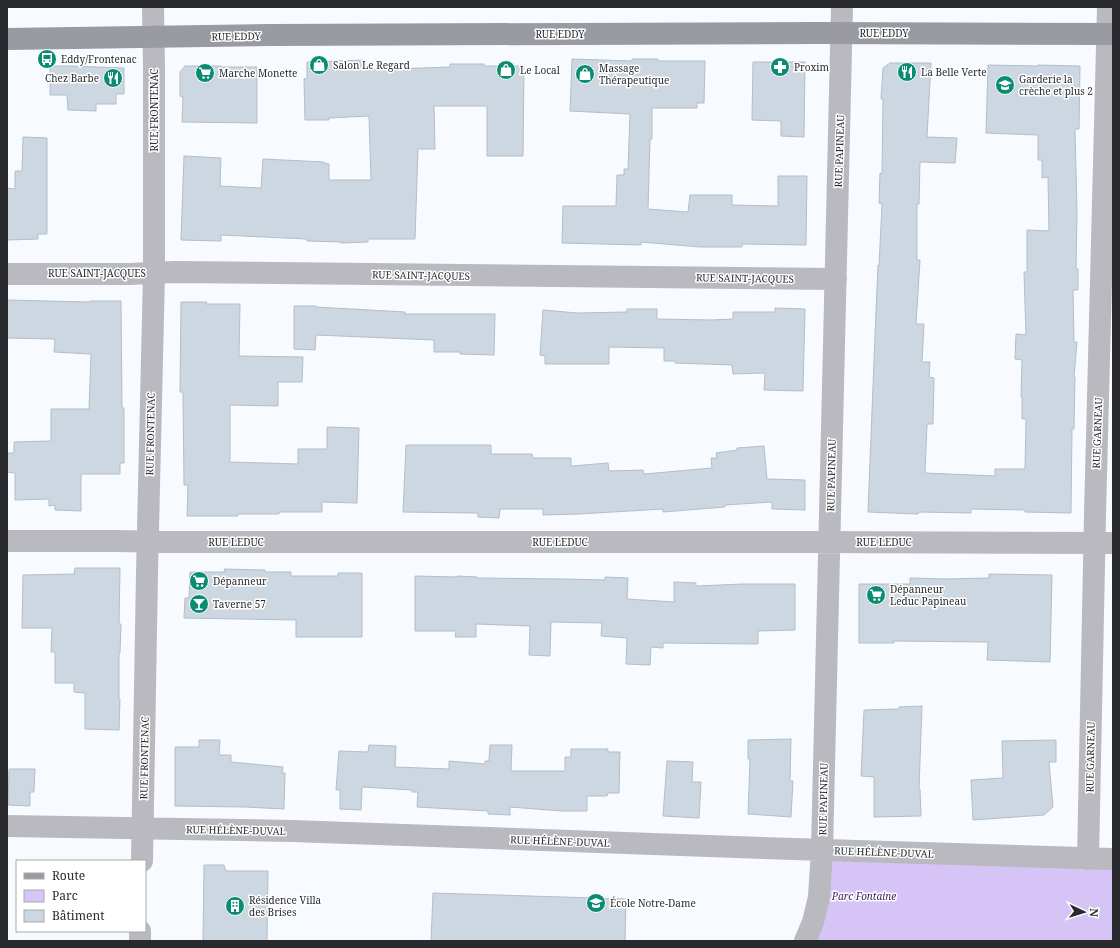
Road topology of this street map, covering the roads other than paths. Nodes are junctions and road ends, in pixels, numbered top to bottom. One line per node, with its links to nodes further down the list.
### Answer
1 (153, 7): 6 (street, RUE FRONTENAC)
2 (842, 7): 4 (street, RUE PAPINEAU)
3 (1108, 7): 5 (street, RUE GARNEAU)
4 (841, 33): 5 (main road, RUE EDDY); 6 (main road, RUE EDDY); 10 (street, RUE PAPINEAU)
5 (1110, 34): 14 (street, RUE GARNEAU)
6 (154, 37): 7 (main road, RUE EDDY); 8 (street, RUE FRONTENAC)
7 (7, 39)
8 (154, 273): 9 (street, RUE SAINT-JACQUES); 10 (street, RUE SAINT-JACQUES); 12 (street, RUE FRONTENAC)
9 (7, 274)
10 (836, 279): 13 (street, RUE PAPINEAU)
11 (7, 541): 12 (street, RUE LEDUC)
12 (148, 542): 13 (street, RUE LEDUC); 16 (street, RUE FRONTENAC)
13 (829, 542): 14 (street, RUE LEDUC); 17 (street, RUE PAPINEAU)
14 (1104, 543): 18 (street, RUE GARNEAU)
15 (7, 826): 16 (street, RUE HÉLÈNE-DUVAL)
16 (142, 828): 17 (street, RUE HÉLÈNE-DUVAL); 20 (street, RUE FRONTENAC)
17 (822, 850): 18 (street, RUE HÉLÈNE-DUVAL); 21 (street, RUE PAPINEAU)
18 (1088, 859): 19 (street, RUE HÉLÈNE-DUVAL)
19 (1113, 859)
20 (142, 860)
21 (805, 941)

